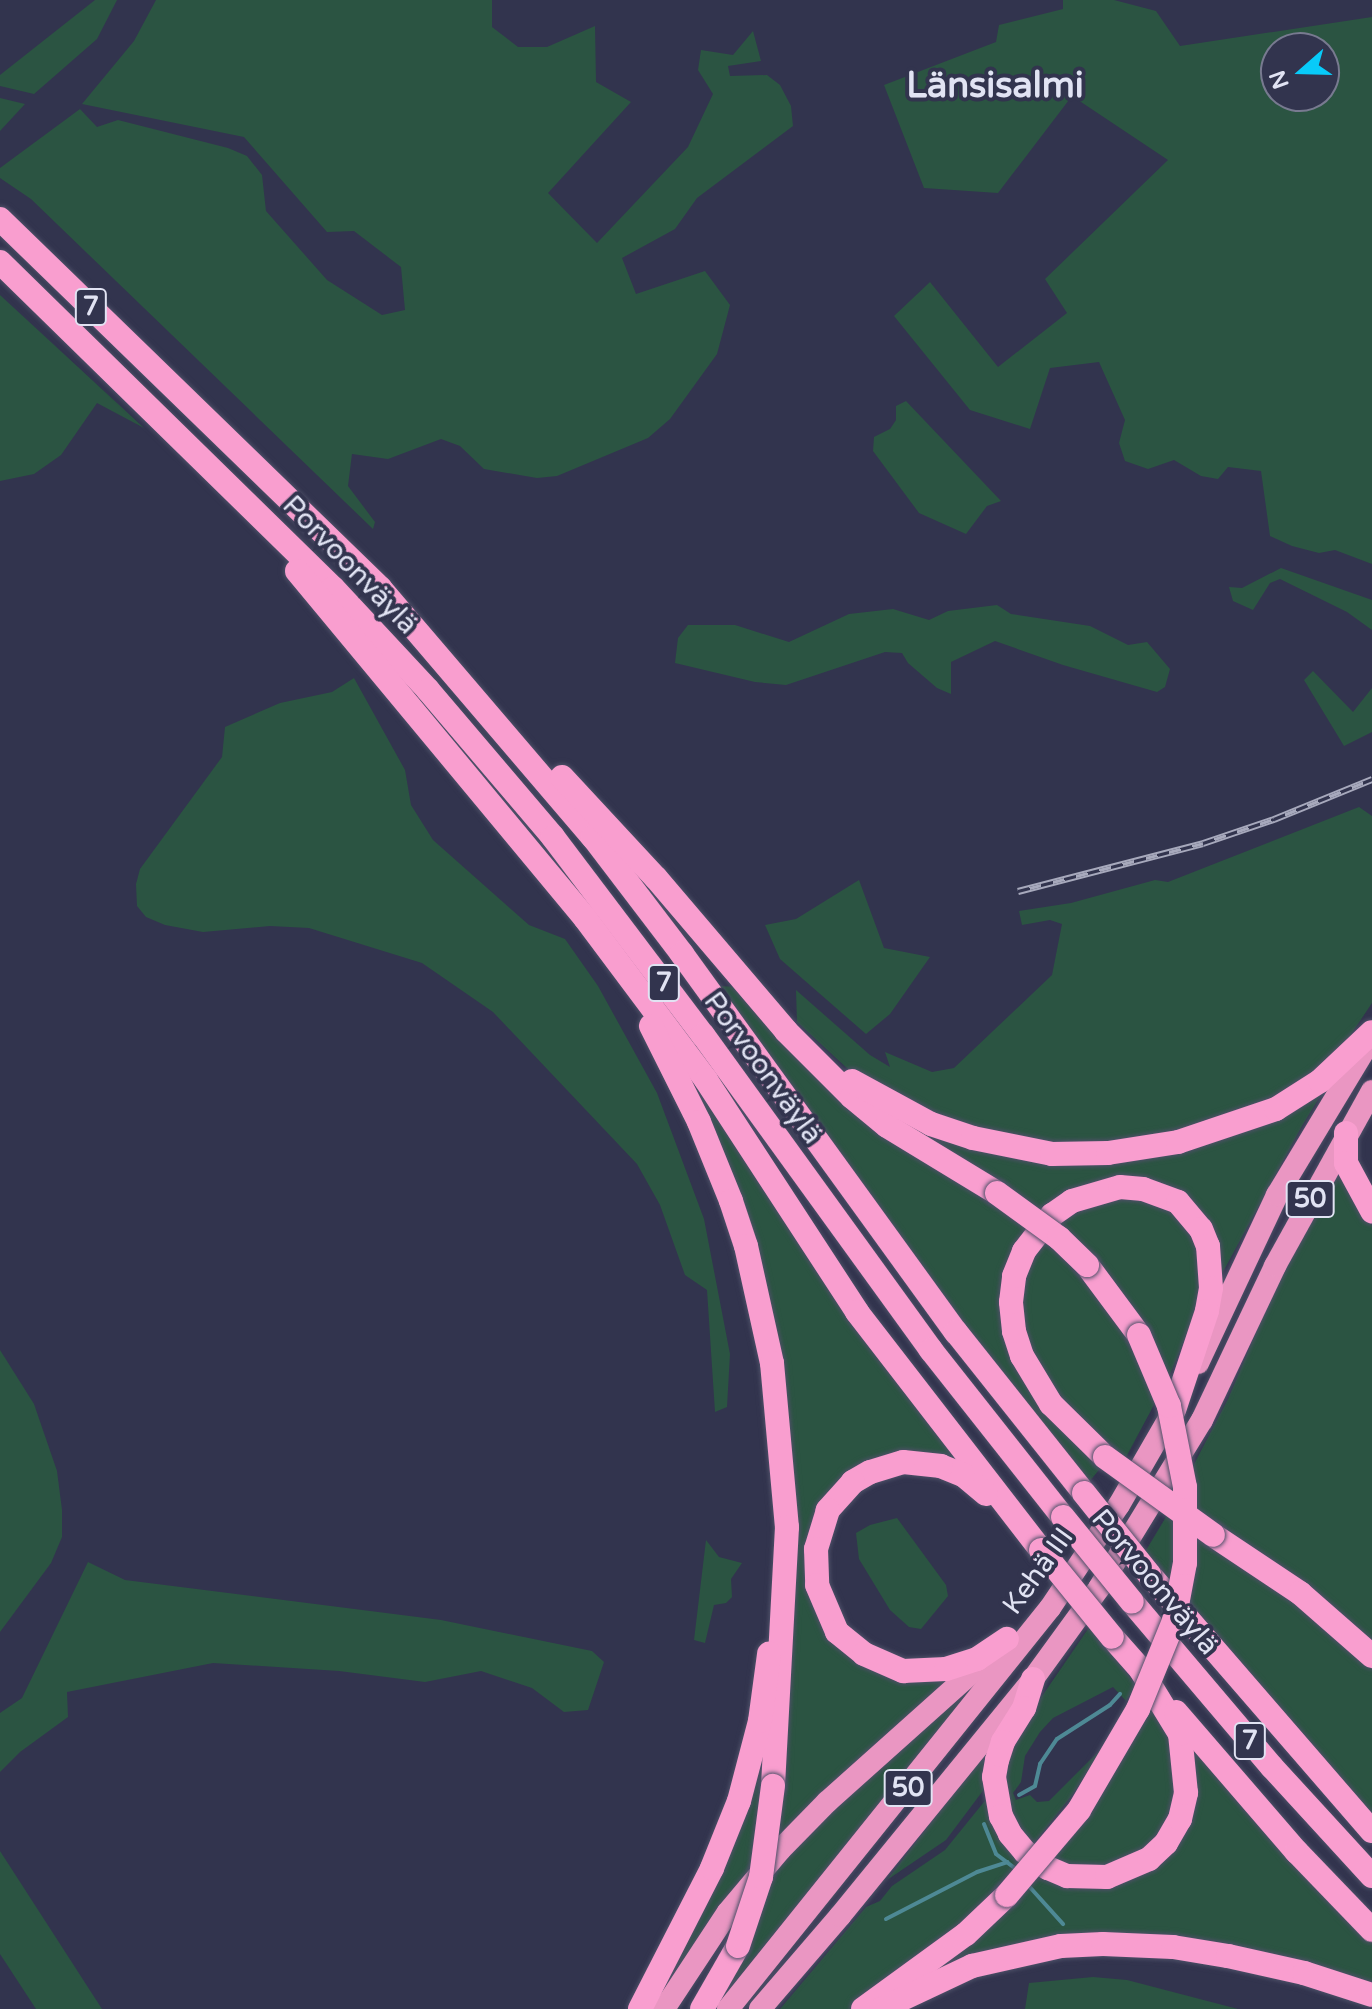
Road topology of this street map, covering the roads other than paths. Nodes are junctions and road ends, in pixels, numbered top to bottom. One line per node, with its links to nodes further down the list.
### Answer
1 (0, 219): 4 (highway, Porvoonväylä / 7)
2 (0, 262): 3 (highway, Porvoonväylä / 7)
3 (226, 482): 5 (highway); 20 (highway, Porvoonväylä / 7, bridge)
4 (380, 588): 6 (highway); 19 (highway, Porvoonväylä / 7, bridge)
5 (585, 918): 12 (highway); 13 (highway)
6 (736, 972): 7 (highway); 28 (highway, bridge)
7 (1372, 1035): 11 (highway, Kehä III / 50)
8 (1372, 1091): 9 (highway, Kehä III / 50)
9 (1346, 1133): 10 (highway); 18 (highway, Kehä III / 50)
10 (1372, 1211)
11 (1174, 1410): 14 (highway, Kehä III / 50); 16 (highway, bridge)
12 (784, 1469): 23 (highway); 25 (highway, bridge)
13 (1041, 1550): 15 (highway); 17 (highway, bridge)
14 (1083, 1563): 15 (highway); 26 (highway, Kehä III / 50)
15 (1007, 1639): 24 (highway)
16 (1372, 1656)
17 (1141, 1670): 18 (highway); 21 (highway)
18 (1033, 1679): 27 (highway, Kehä III / 50)
19 (1372, 1831)
20 (1372, 1876)
21 (1372, 1930)
22 (1372, 1995): 29 (highway)
23 (640, 2009)
24 (664, 2009)
25 (702, 2009)
26 (728, 2009)
27 (760, 2009)
28 (863, 2009)
29 (881, 2009)

